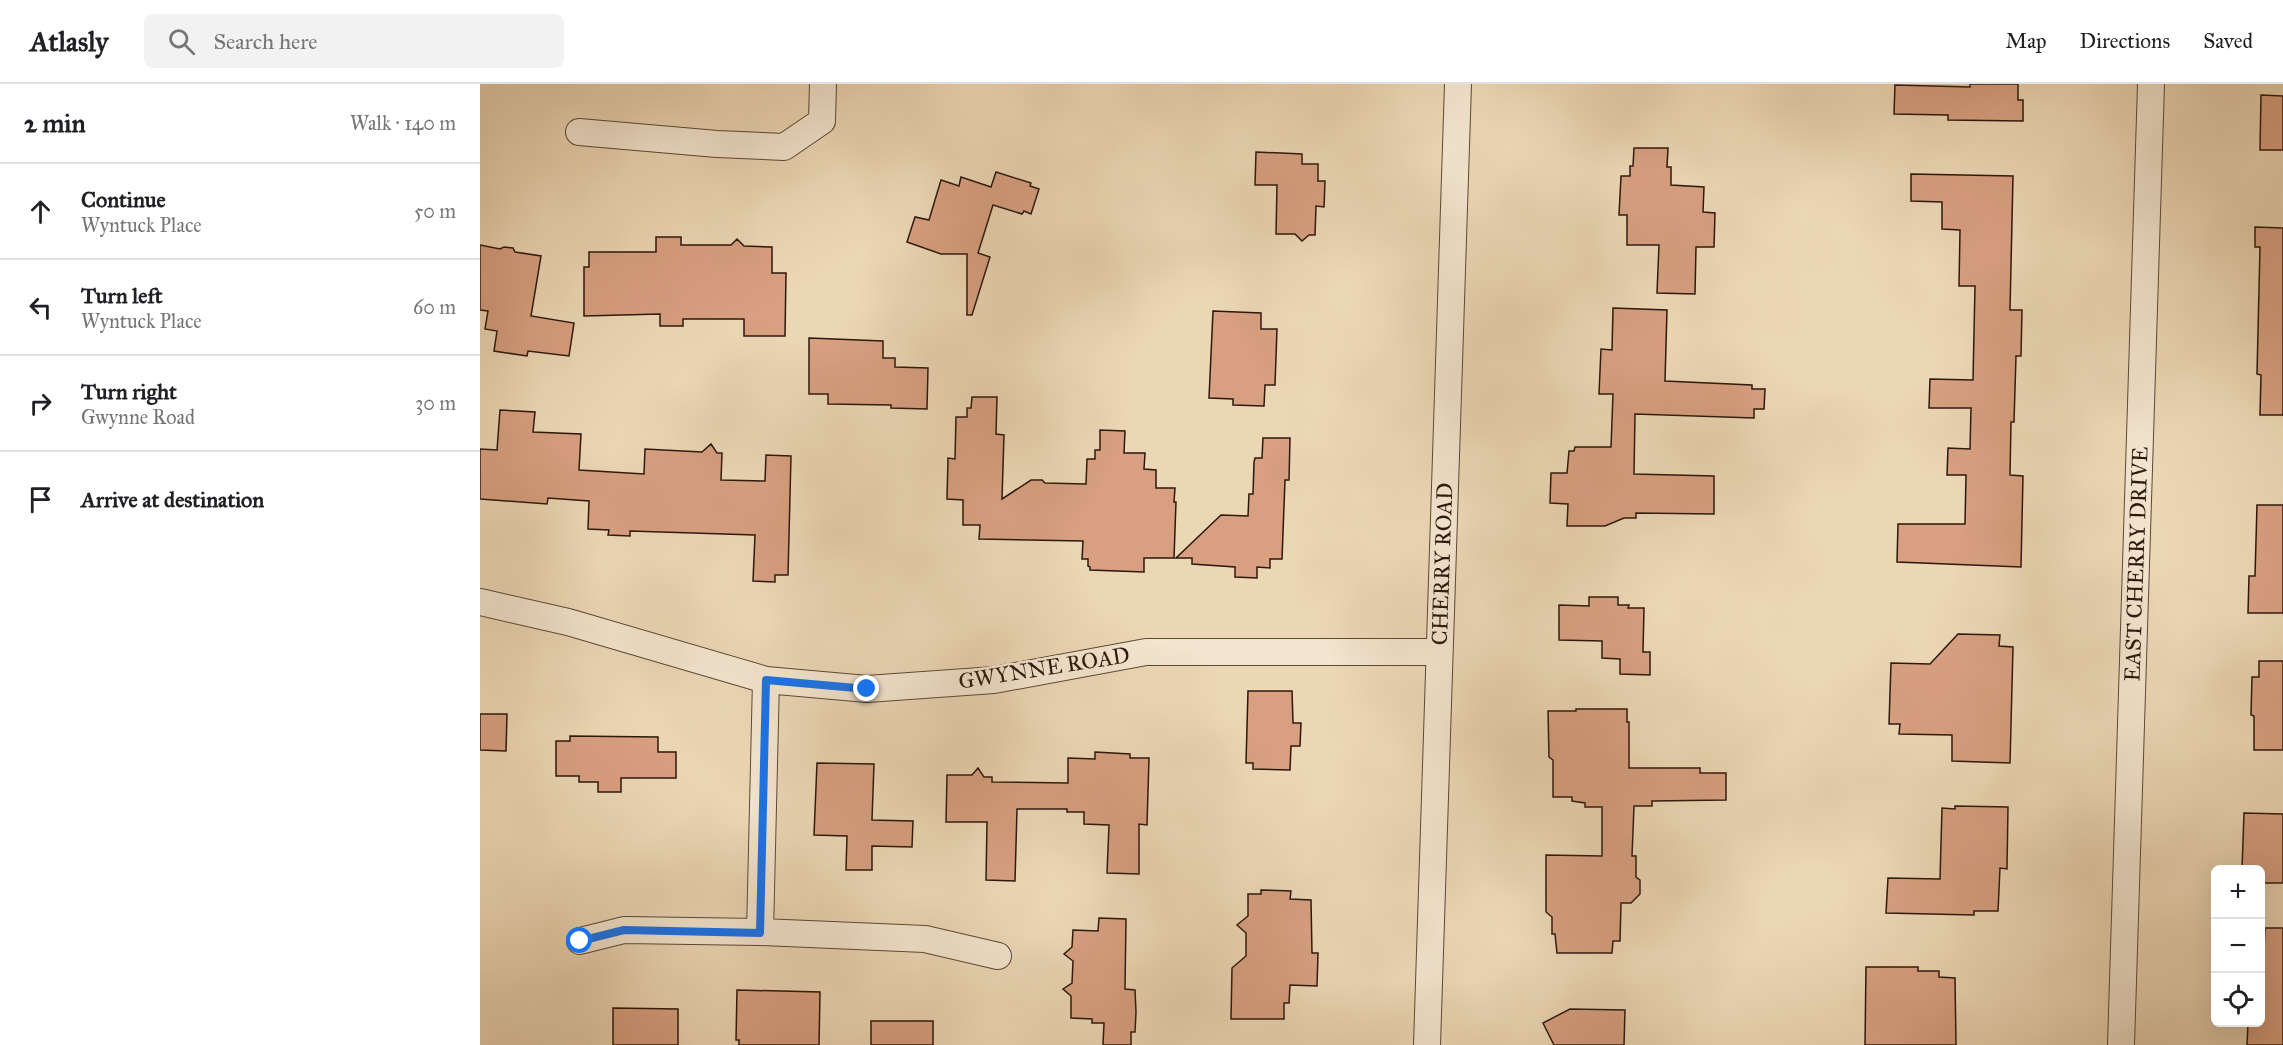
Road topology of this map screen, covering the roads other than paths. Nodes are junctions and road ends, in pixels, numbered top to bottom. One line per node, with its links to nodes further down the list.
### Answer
1 (823, 84): 4 (street)
2 (1458, 84): 6 (street, CHERRY ROAD)
3 (2151, 84): 12 (street, EAST CHERRY DRIVE)
4 (579, 132)
5 (480, 602): 7 (street, GWYNNE ROAD)
6 (1439, 652): 7 (street, GWYNNE ROAD); 11 (street, CHERRY ROAD)
7 (766, 680): 8 (street)
8 (760, 933): 9 (street); 10 (street)
9 (580, 941)
10 (998, 956)
11 (1427, 1045)
12 (2121, 1045)

